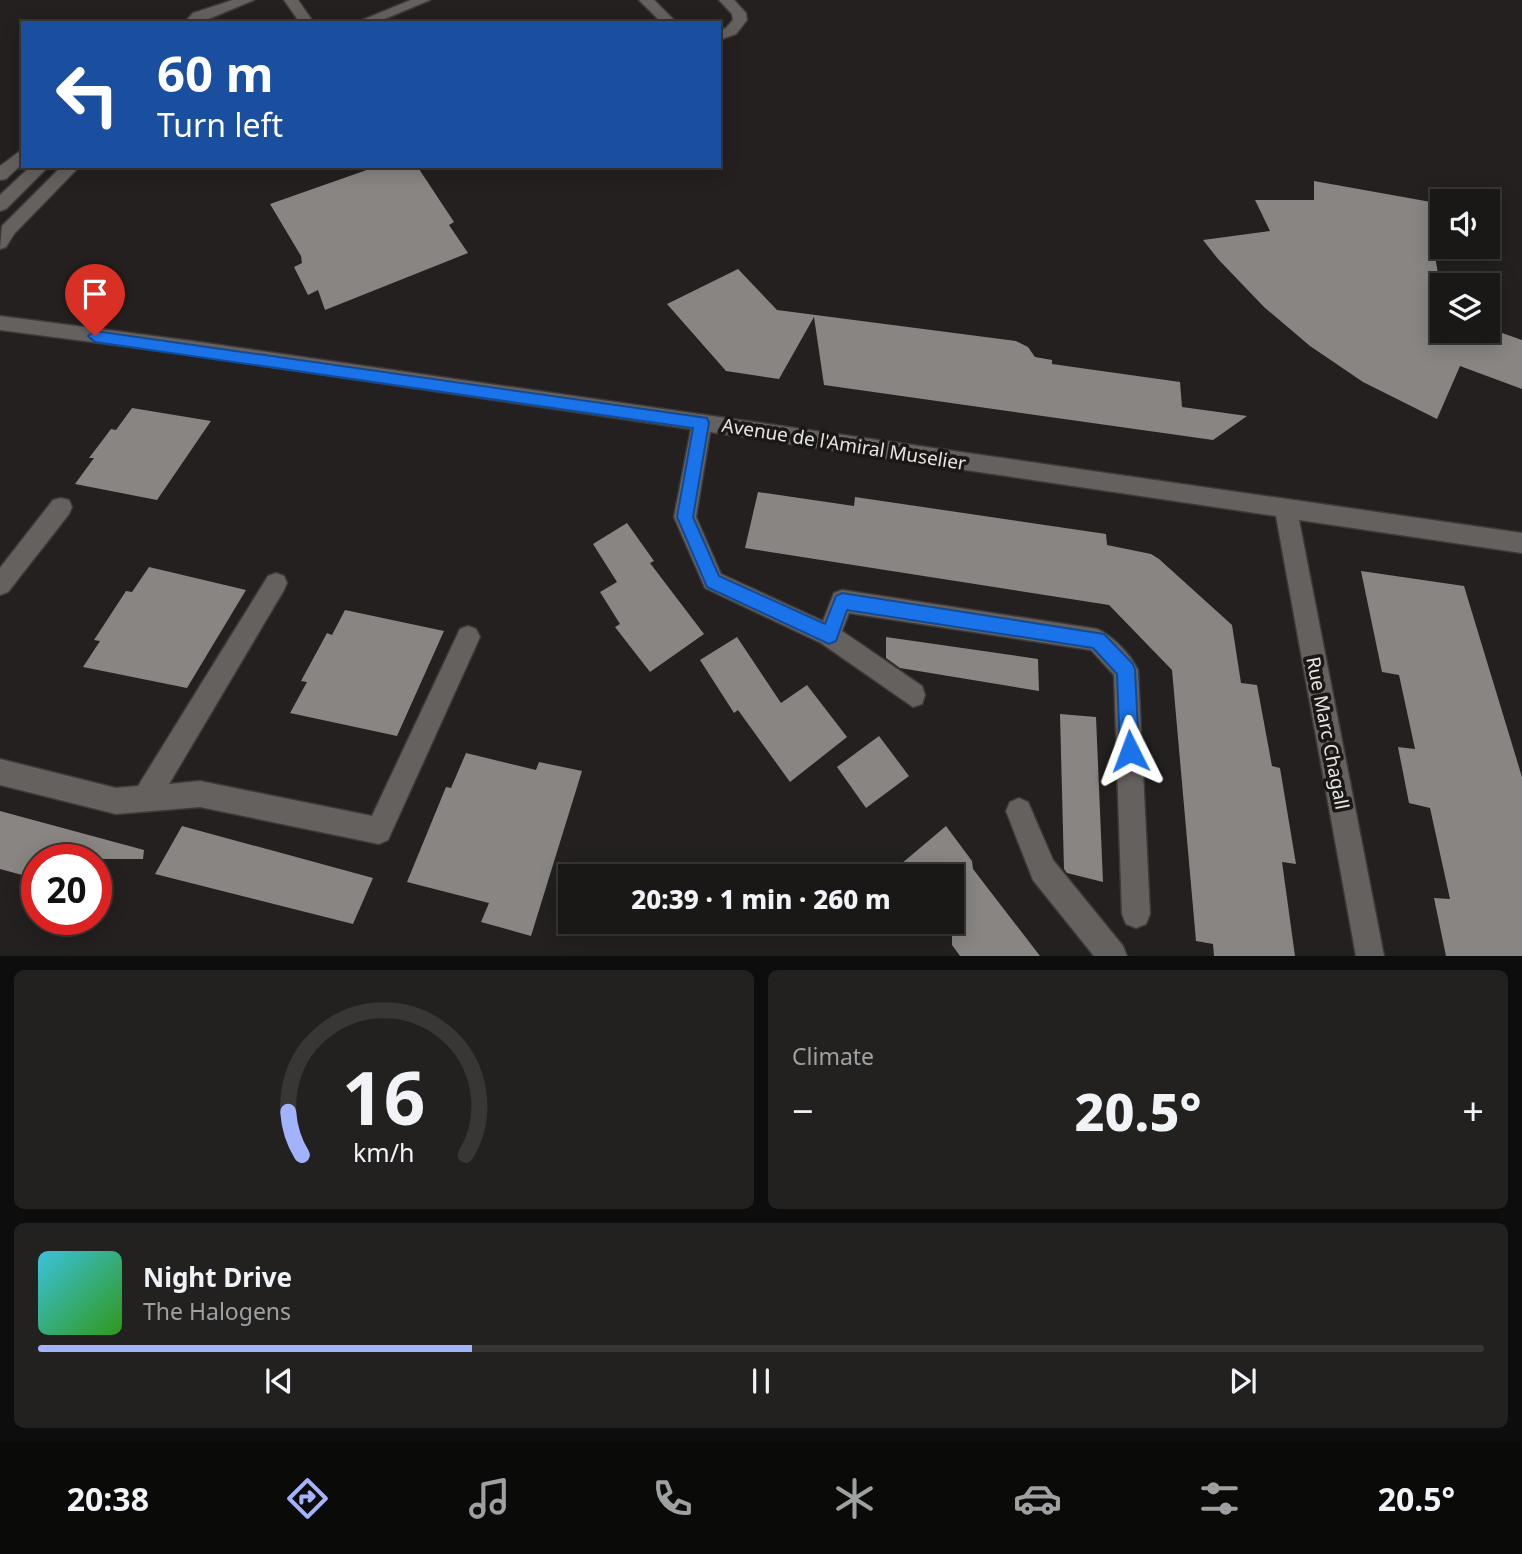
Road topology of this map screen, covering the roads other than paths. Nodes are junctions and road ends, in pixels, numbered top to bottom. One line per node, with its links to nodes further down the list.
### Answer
1 (189, 0): 7 (street)
2 (247, 0): 7 (street)
3 (291, 0): 8 (street)
4 (423, 0): 9 (street)
5 (646, 0): 10 (street)
6 (726, 0): 11 (street)
7 (195, 19)
8 (306, 21)
9 (367, 21)
10 (668, 21)
11 (721, 35)
12 (21, 156): 15 (street)
13 (39, 168): 16 (street)
14 (70, 168): 17 (street)
15 (0, 175)
16 (0, 205)
17 (0, 243)
18 (0, 323): 19 (street, Avenue de l'Amiral Muselier)
19 (702, 423): 21 (street, Avenue de l'Amiral Muselier); 25 (street)
20 (61, 507): 24 (street)
21 (1286, 510): 22 (street, Avenue de l'Amiral Muselier); 33 (street, Rue Marc Chagall)
22 (1522, 543)
23 (276, 583): 29 (street)
24 (0, 585)
25 (829, 635): 27 (street); 31 (street)
26 (468, 637): 29 (street)
27 (913, 695)
28 (0, 772): 29 (street)
29 (145, 799)
30 (1019, 811): 32 (street)
31 (1136, 914)
32 (1113, 956)
33 (1370, 956)

